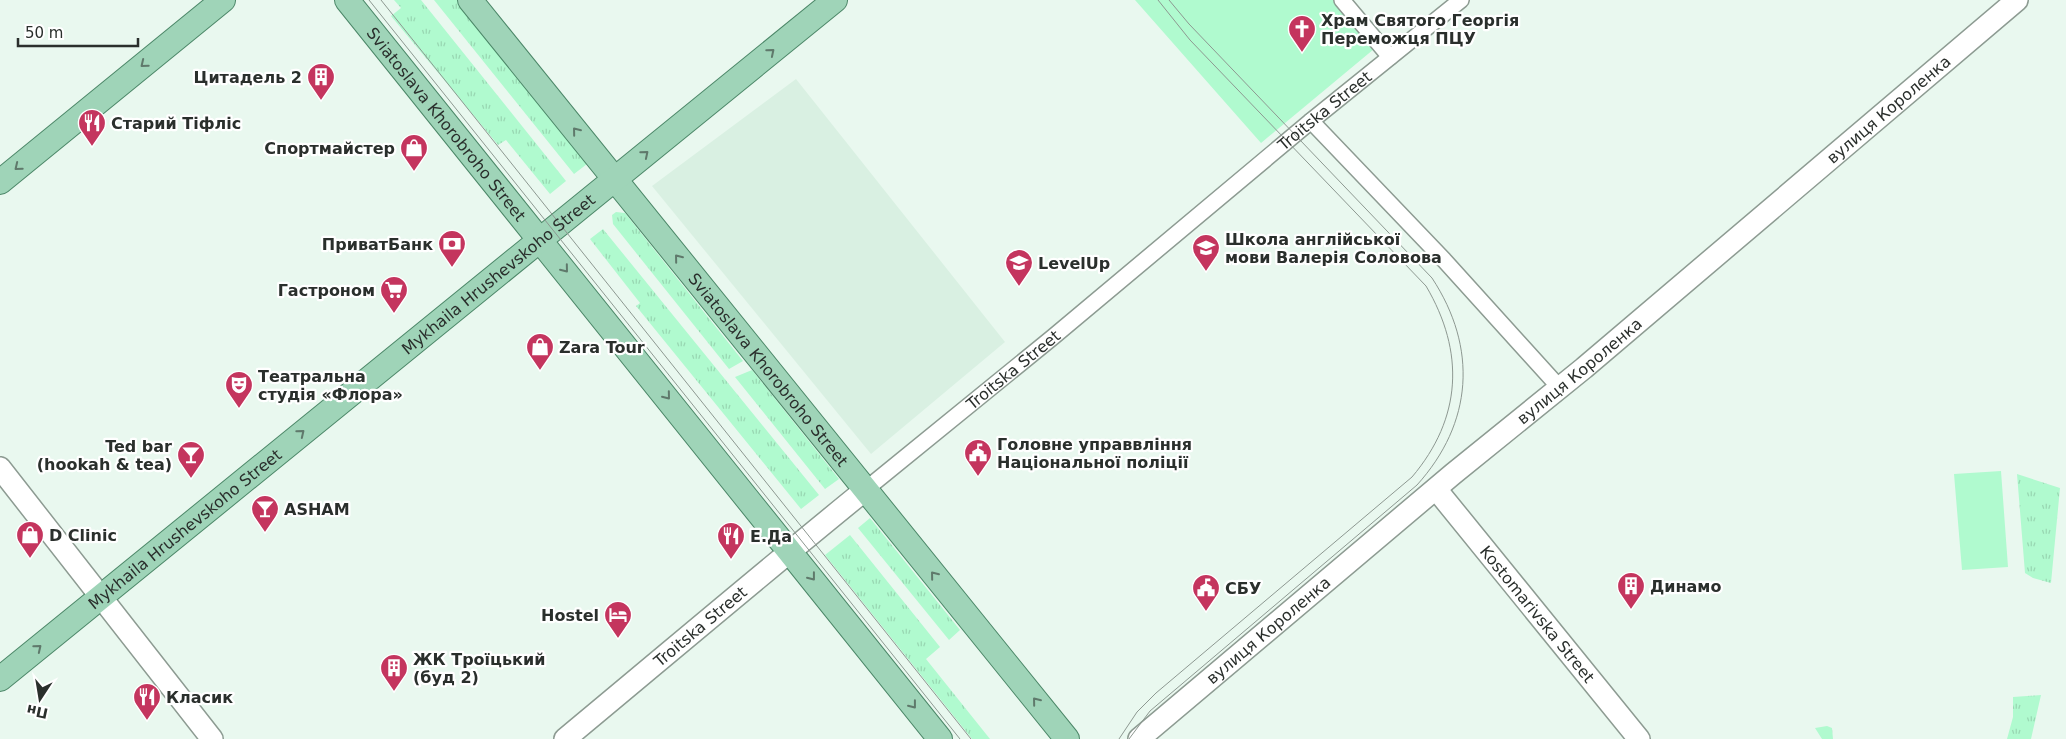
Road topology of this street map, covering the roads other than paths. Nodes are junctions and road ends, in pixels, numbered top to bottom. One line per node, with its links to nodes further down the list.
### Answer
1 (223, 0): 11 (main road, one-way to 11)
2 (347, 0): 12 (main road, Sviatoslava Khorobroho Street)
3 (470, 0): 10 (main road, Sviatoslava Khorobroho Street, one-way to 3)
4 (835, 0): 10 (main road, Mykhaila Hrushevskoho Street, one-way to 4)
5 (1342, 0): 8 (street)
6 (1461, 0): 8 (street, Troitska Street)
7 (2017, 0): 13 (street, вулиця Короленка)
8 (1390, 57): 9 (street, Troitska Street)
9 (1311, 120): 13 (street); 16 (street, Troitska Street)
10 (614, 179): 12 (main road, Mykhaila Hrushevskoho Street); 16 (main road, Sviatoslava Khorobroho Street, one-way to 10)
11 (0, 182)
12 (540, 239): 17 (main road, Sviatoslava Khorobroho Street, one-way to 17); 18 (main road, Mykhaila Hrushevskoho Street, one-way to 12)
13 (1559, 387): 15 (street, вулиця Короленка)
14 (0, 468): 18 (street)
15 (1436, 489): 24 (street, вулиця Короленка); 25 (street, Kostomarivska Street)
16 (865, 490): 17 (street, Troitska Street); 23 (main road, Sviatoslava Khorobroho Street, one-way to 16)
17 (790, 550): 21 (street, Troitska Street); 22 (main road, Sviatoslava Khorobroho Street, one-way to 22)
18 (101, 597): 19 (main road, Mykhaila Hrushevskoho Street, one-way to 18); 20 (street)
19 (0, 679)
20 (212, 739)
21 (565, 739)
22 (940, 739)
23 (1066, 739)
24 (1139, 739)
25 (1640, 739)

